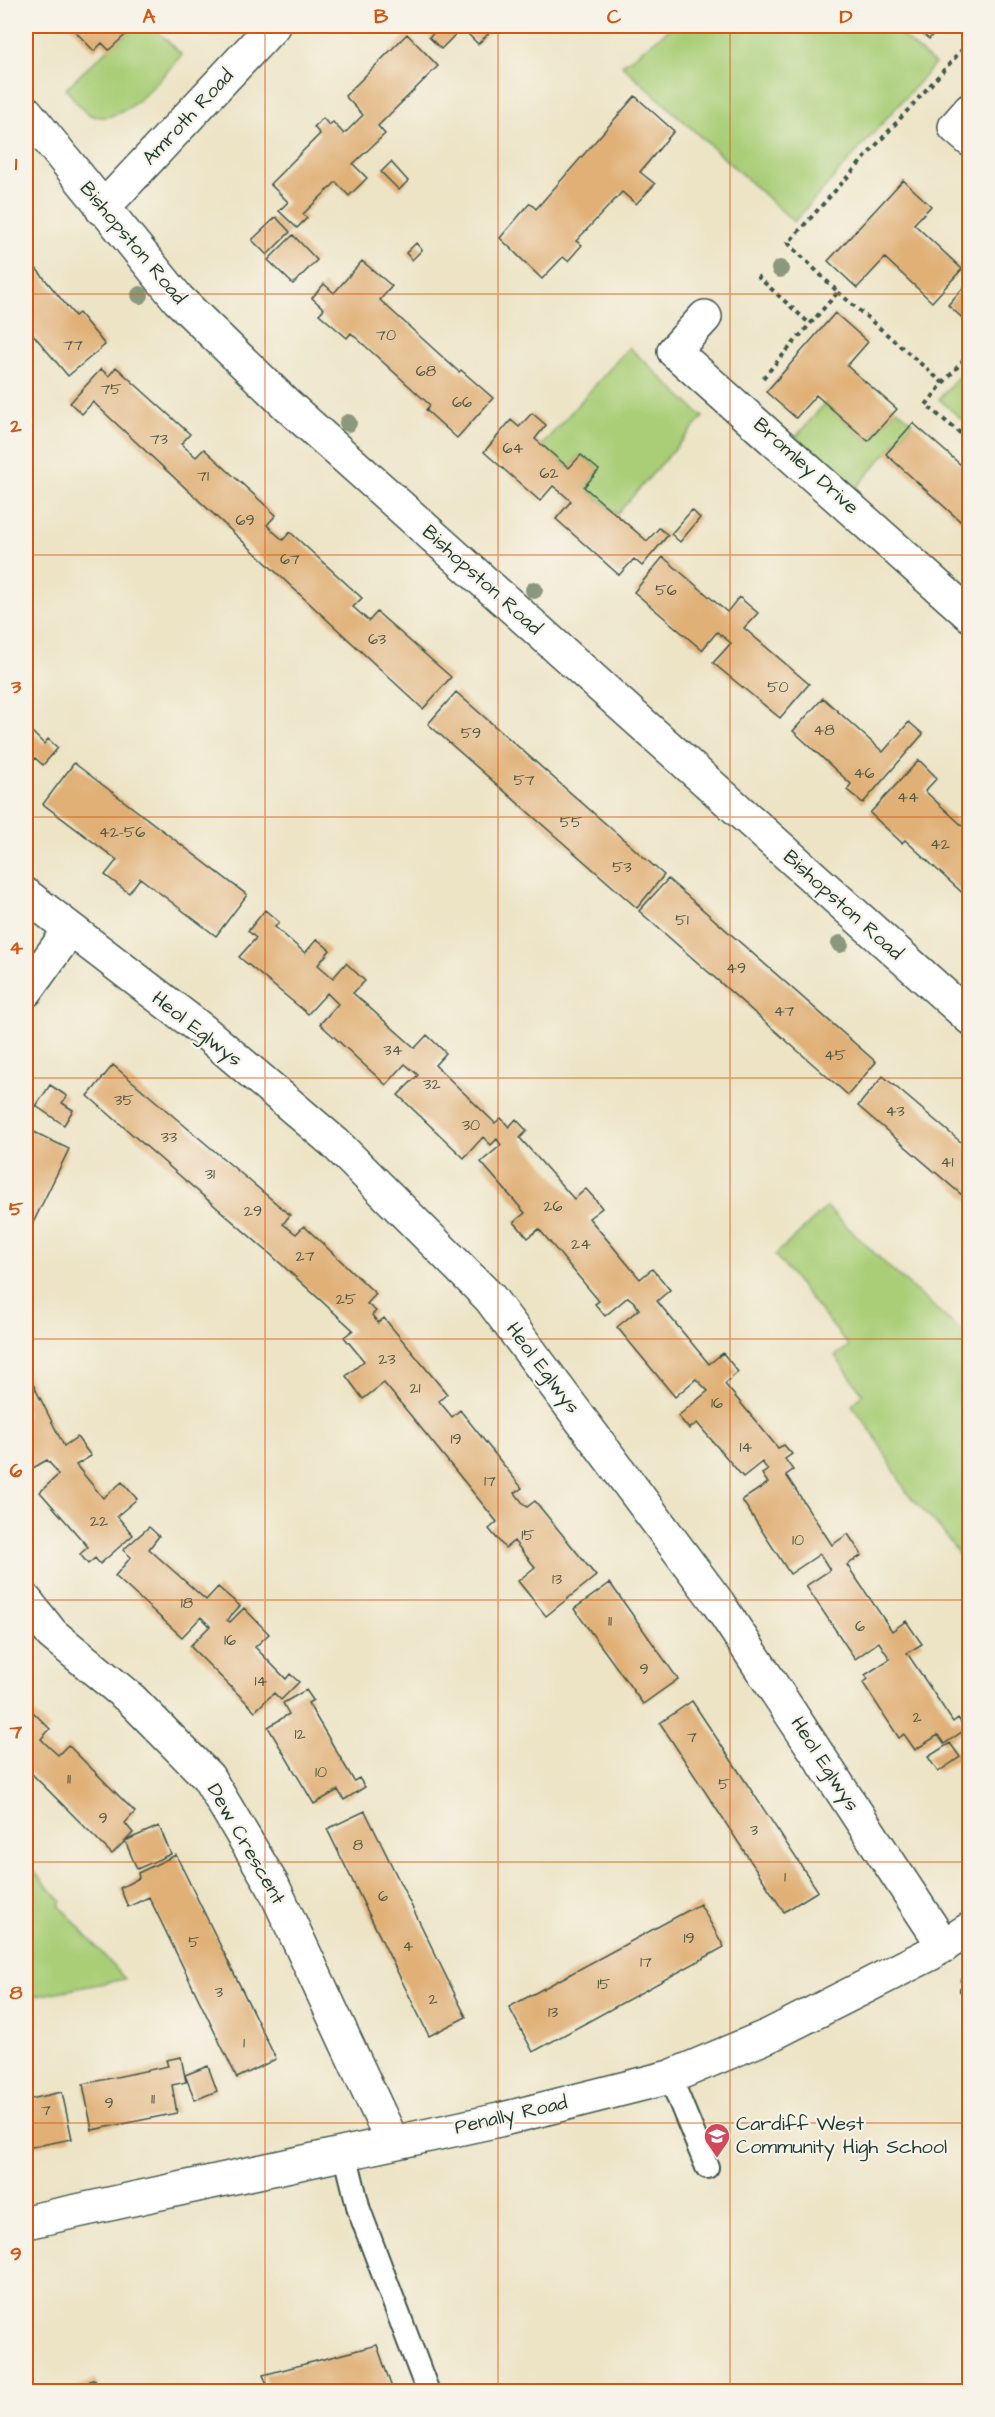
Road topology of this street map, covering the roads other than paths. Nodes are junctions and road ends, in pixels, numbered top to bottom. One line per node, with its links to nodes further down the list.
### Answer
1 (273, 26): 5 (street, Amroth Road)
2 (969, 110): 4 (street)
3 (26, 112): 5 (street, Bishopston Road)
4 (969, 140)
5 (102, 208): 11 (street, Bishopston Road)
6 (705, 317): 7 (street, Bromley Drive)
7 (969, 615)
8 (26, 895): 9 (street, Heol Eglwys)
9 (69, 931): 10 (street); 13 (street, Heol Eglwys)
10 (26, 991)
11 (969, 1018)
12 (26, 1602): 15 (street, Dew Crescent)
13 (959, 1948): 14 (street, Penally Road)
14 (670, 2077): 15 (street, Penally Road); 17 (lane)
15 (392, 2141): 16 (street, Penally Road)
16 (345, 2153): 18 (street, Penally Road); 19 (lane)
17 (707, 2167)
18 (26, 2222)
19 (428, 2391)

